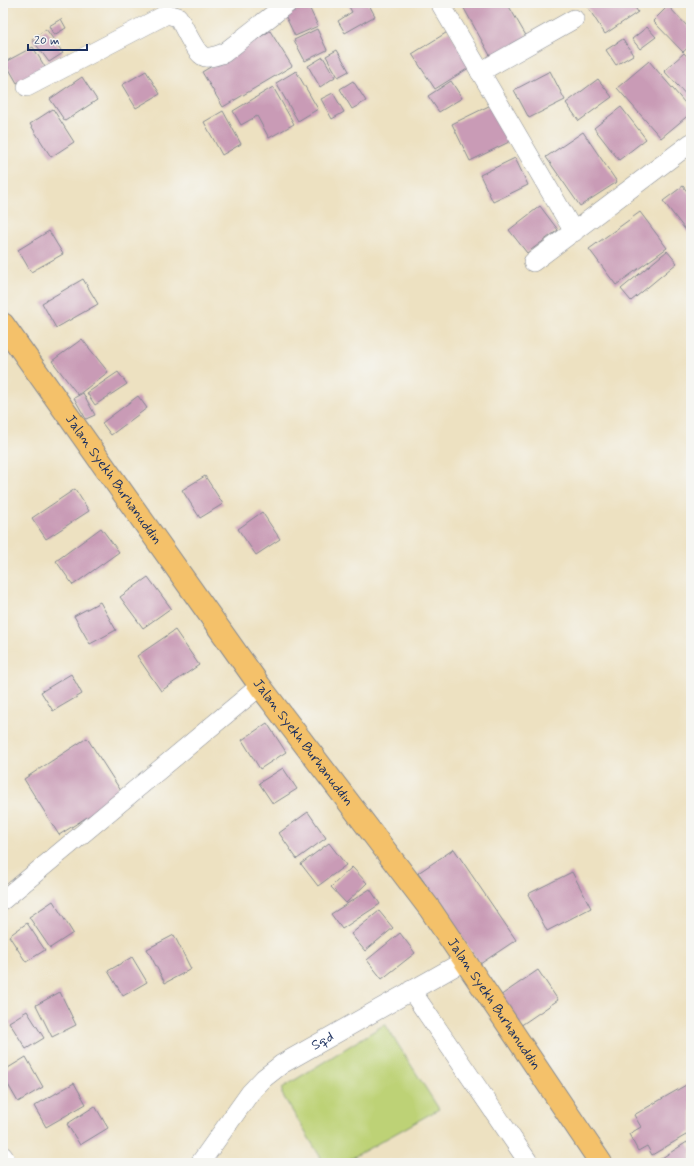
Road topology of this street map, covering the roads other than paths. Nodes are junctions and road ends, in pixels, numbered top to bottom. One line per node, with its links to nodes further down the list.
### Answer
1 (288, 3): 5 (street)
2 (440, 3): 4 (street)
3 (574, 19): 4 (street)
4 (480, 72): 7 (street)
5 (27, 87)
6 (691, 143): 7 (street)
7 (574, 232): 8 (street)
8 (533, 262)
9 (3, 324): 10 (main road, Jalan Syekh Burhanuddin)
10 (260, 686): 11 (street); 12 (main road, Jalan Syekh Burhanuddin)
11 (3, 900)
12 (464, 961): 13 (street, Sqd); 18 (main road, Jalan Syekh Burhanuddin)
13 (411, 990): 15 (street, Sqd); 17 (street)
14 (3, 1156): 16 (street)
15 (208, 1160)
16 (7, 1163)
17 (529, 1163)
18 (601, 1163)

